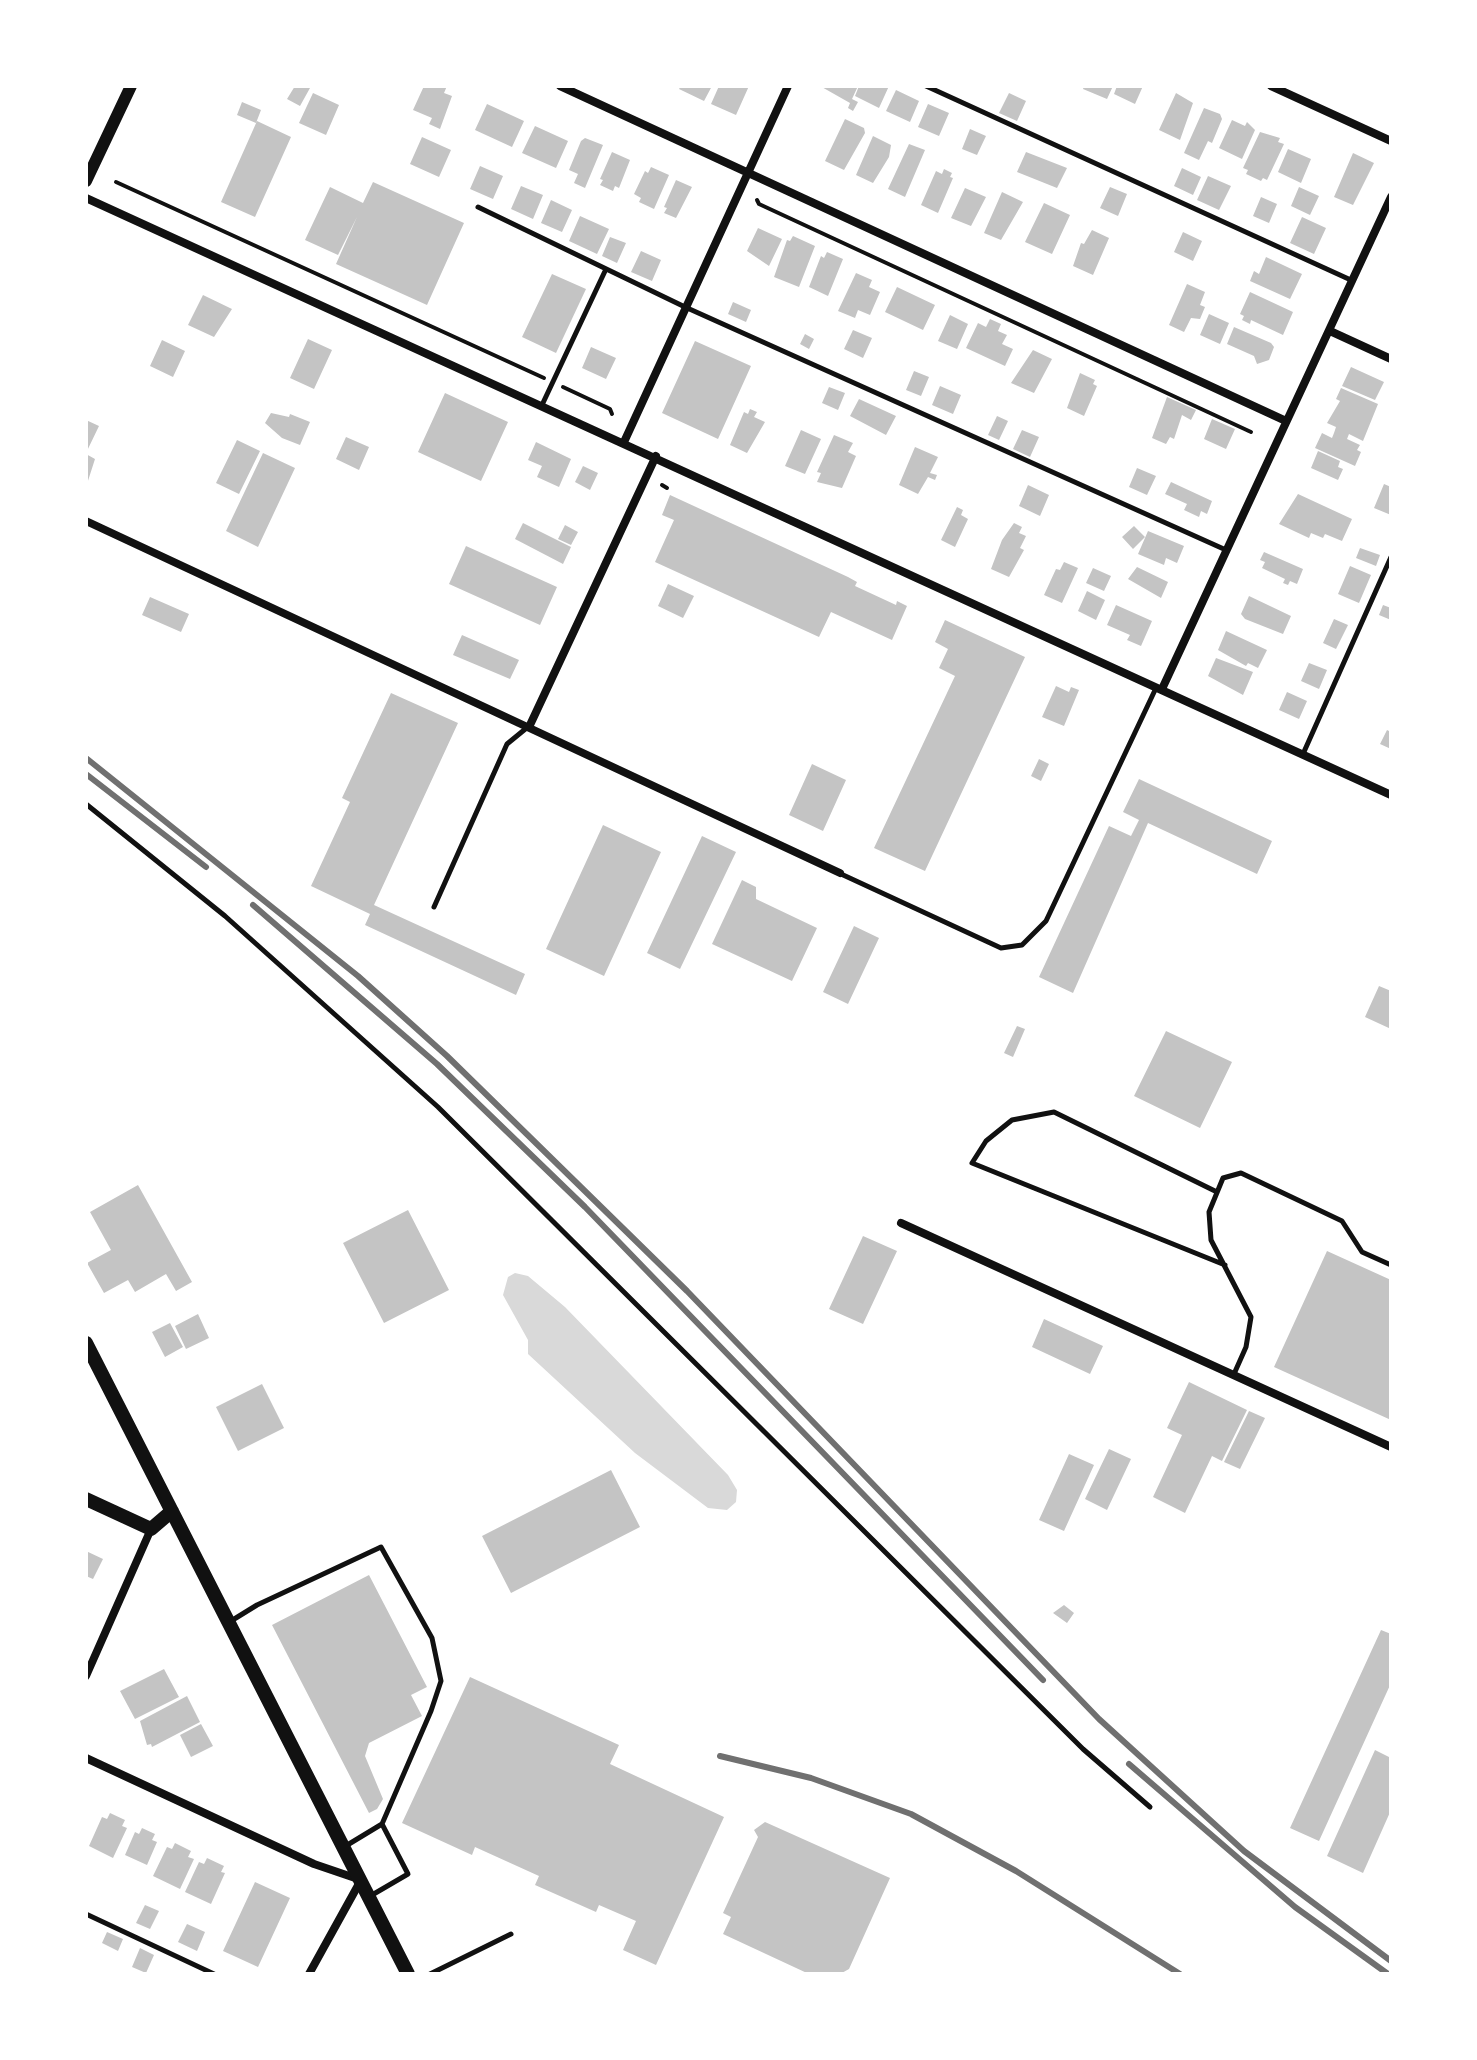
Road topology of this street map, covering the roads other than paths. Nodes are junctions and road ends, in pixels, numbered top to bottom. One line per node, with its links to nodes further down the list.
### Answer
1 (131, 86): 8 (street)
2 (560, 86): 7 (street)
3 (788, 86): 7 (street)
4 (926, 86): 13 (lane)
5 (1271, 86): 6 (street)
6 (1391, 141)
7 (747, 172): 14 (street); 18 (street)
8 (86, 181)
9 (1391, 197): 13 (street)
10 (86, 198): 17 (street)
11 (478, 207): 12 (lane)
12 (606, 269): 14 (lane); 17 (lane)
13 (1353, 281): 15 (street)
14 (685, 307): 19 (street); 22 (lane)
15 (1330, 331): 16 (street); 18 (street)
16 (1391, 359)
17 (542, 405): 19 (street)
18 (1286, 421): 22 (street)
19 (624, 442): 20 (street)
20 (656, 456): 24 (street); 25 (street)
21 (86, 521): 25 (street)
22 (1226, 551): 24 (street)
23 (1391, 557): 26 (lane)
24 (1159, 688): 26 (street); 29 (lane)
25 (530, 725): 29 (street); 30 (lane)
26 (1303, 754): 27 (street)
27 (1391, 795)
28 (86, 804): 44 (lane)
29 (840, 873)
30 (434, 907)
31 (1217, 1192): 33 (lane); 33 (lane); 34 (lane)
32 (901, 1223): 36 (street)
33 (1225, 1265): 36 (lane)
34 (1391, 1265)
35 (86, 1343): 39 (main road)
36 (1233, 1375): 37 (street)
37 (1391, 1447)
38 (86, 1499): 40 (main road)
39 (172, 1511): 40 (main road); 41 (main road)
40 (151, 1529): 42 (street)
41 (228, 1623): 45 (lane); 46 (main road)
42 (86, 1676)
43 (86, 1758): 47 (street)
44 (1150, 1807)
45 (382, 1824): 46 (lane); 48 (lane)
46 (344, 1848): 47 (main road)
47 (361, 1880): 48 (main road); 52 (street)
48 (369, 1896): 53 (main road)
49 (86, 1914): 51 (lane)
50 (511, 1934): 54 (lane)
51 (214, 1974)
52 (309, 1974)
53 (408, 1974)
54 (430, 1974)

